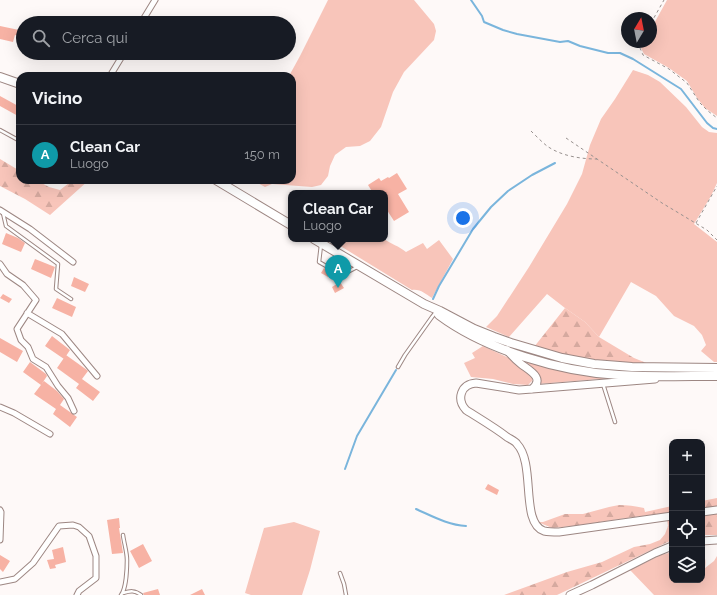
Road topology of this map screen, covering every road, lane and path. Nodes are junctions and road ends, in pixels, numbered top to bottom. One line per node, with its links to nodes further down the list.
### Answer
1 (155, 0): 4 (street)
2 (664, 0): 3 (path)
3 (657, 12)
4 (145, 16)
5 (640, 48): 10 (path)
6 (120, 60): 7 (street)
7 (112, 72)
8 (0, 76): 9 (main road)
9 (16, 82)
10 (717, 118)
11 (0, 130): 14 (lane)
12 (531, 131): 15 (path)
13 (566, 138): 15 (path)
14 (16, 139)
15 (598, 159): 20 (path)
16 (223, 184): 19 (main road)
17 (717, 186): 20 (path)
18 (1, 210): 24 (street); 27 (lane)
19 (288, 223)
20 (696, 224): 21 (path)
21 (717, 240)
22 (318, 242): 25 (lane)
23 (320, 242): 25 (main road)
24 (73, 262)
25 (359, 266): 28 (main road)
26 (1, 267): 29 (street)
27 (72, 299)
28 (437, 311): 30 (main road); 31 (main road); 32 (lane)
29 (27, 314): 36 (street); 42 (street)
30 (494, 337): 31 (main road); 33 (main road)
31 (508, 351): 35 (main road); 40 (main road)
32 (398, 367)
33 (661, 368): 34 (main road); 35 (main road)
34 (717, 368)
35 (630, 375): 37 (main road); 39 (main road)
36 (97, 376)
37 (696, 376): 38 (main road); 39 (main road)
38 (717, 376)
39 (603, 384): 40 (main road); 43 (lane)
40 (532, 389): 48 (main road)
41 (0, 407): 44 (street)
42 (74, 411)
43 (615, 422)
44 (50, 434)
45 (0, 510): 50 (street)
46 (717, 510): 47 (main road)
47 (705, 512)
48 (669, 516)
49 (123, 534): 56 (lane)
50 (0, 540)
51 (717, 540): 52 (main road)
52 (705, 541)
53 (670, 547): 60 (main road)
54 (340, 573): 59 (lane)
55 (0, 582): 57 (street)
56 (122, 594): 58 (lane)
57 (77, 595)
58 (141, 595)
59 (346, 595)
60 (570, 595)

